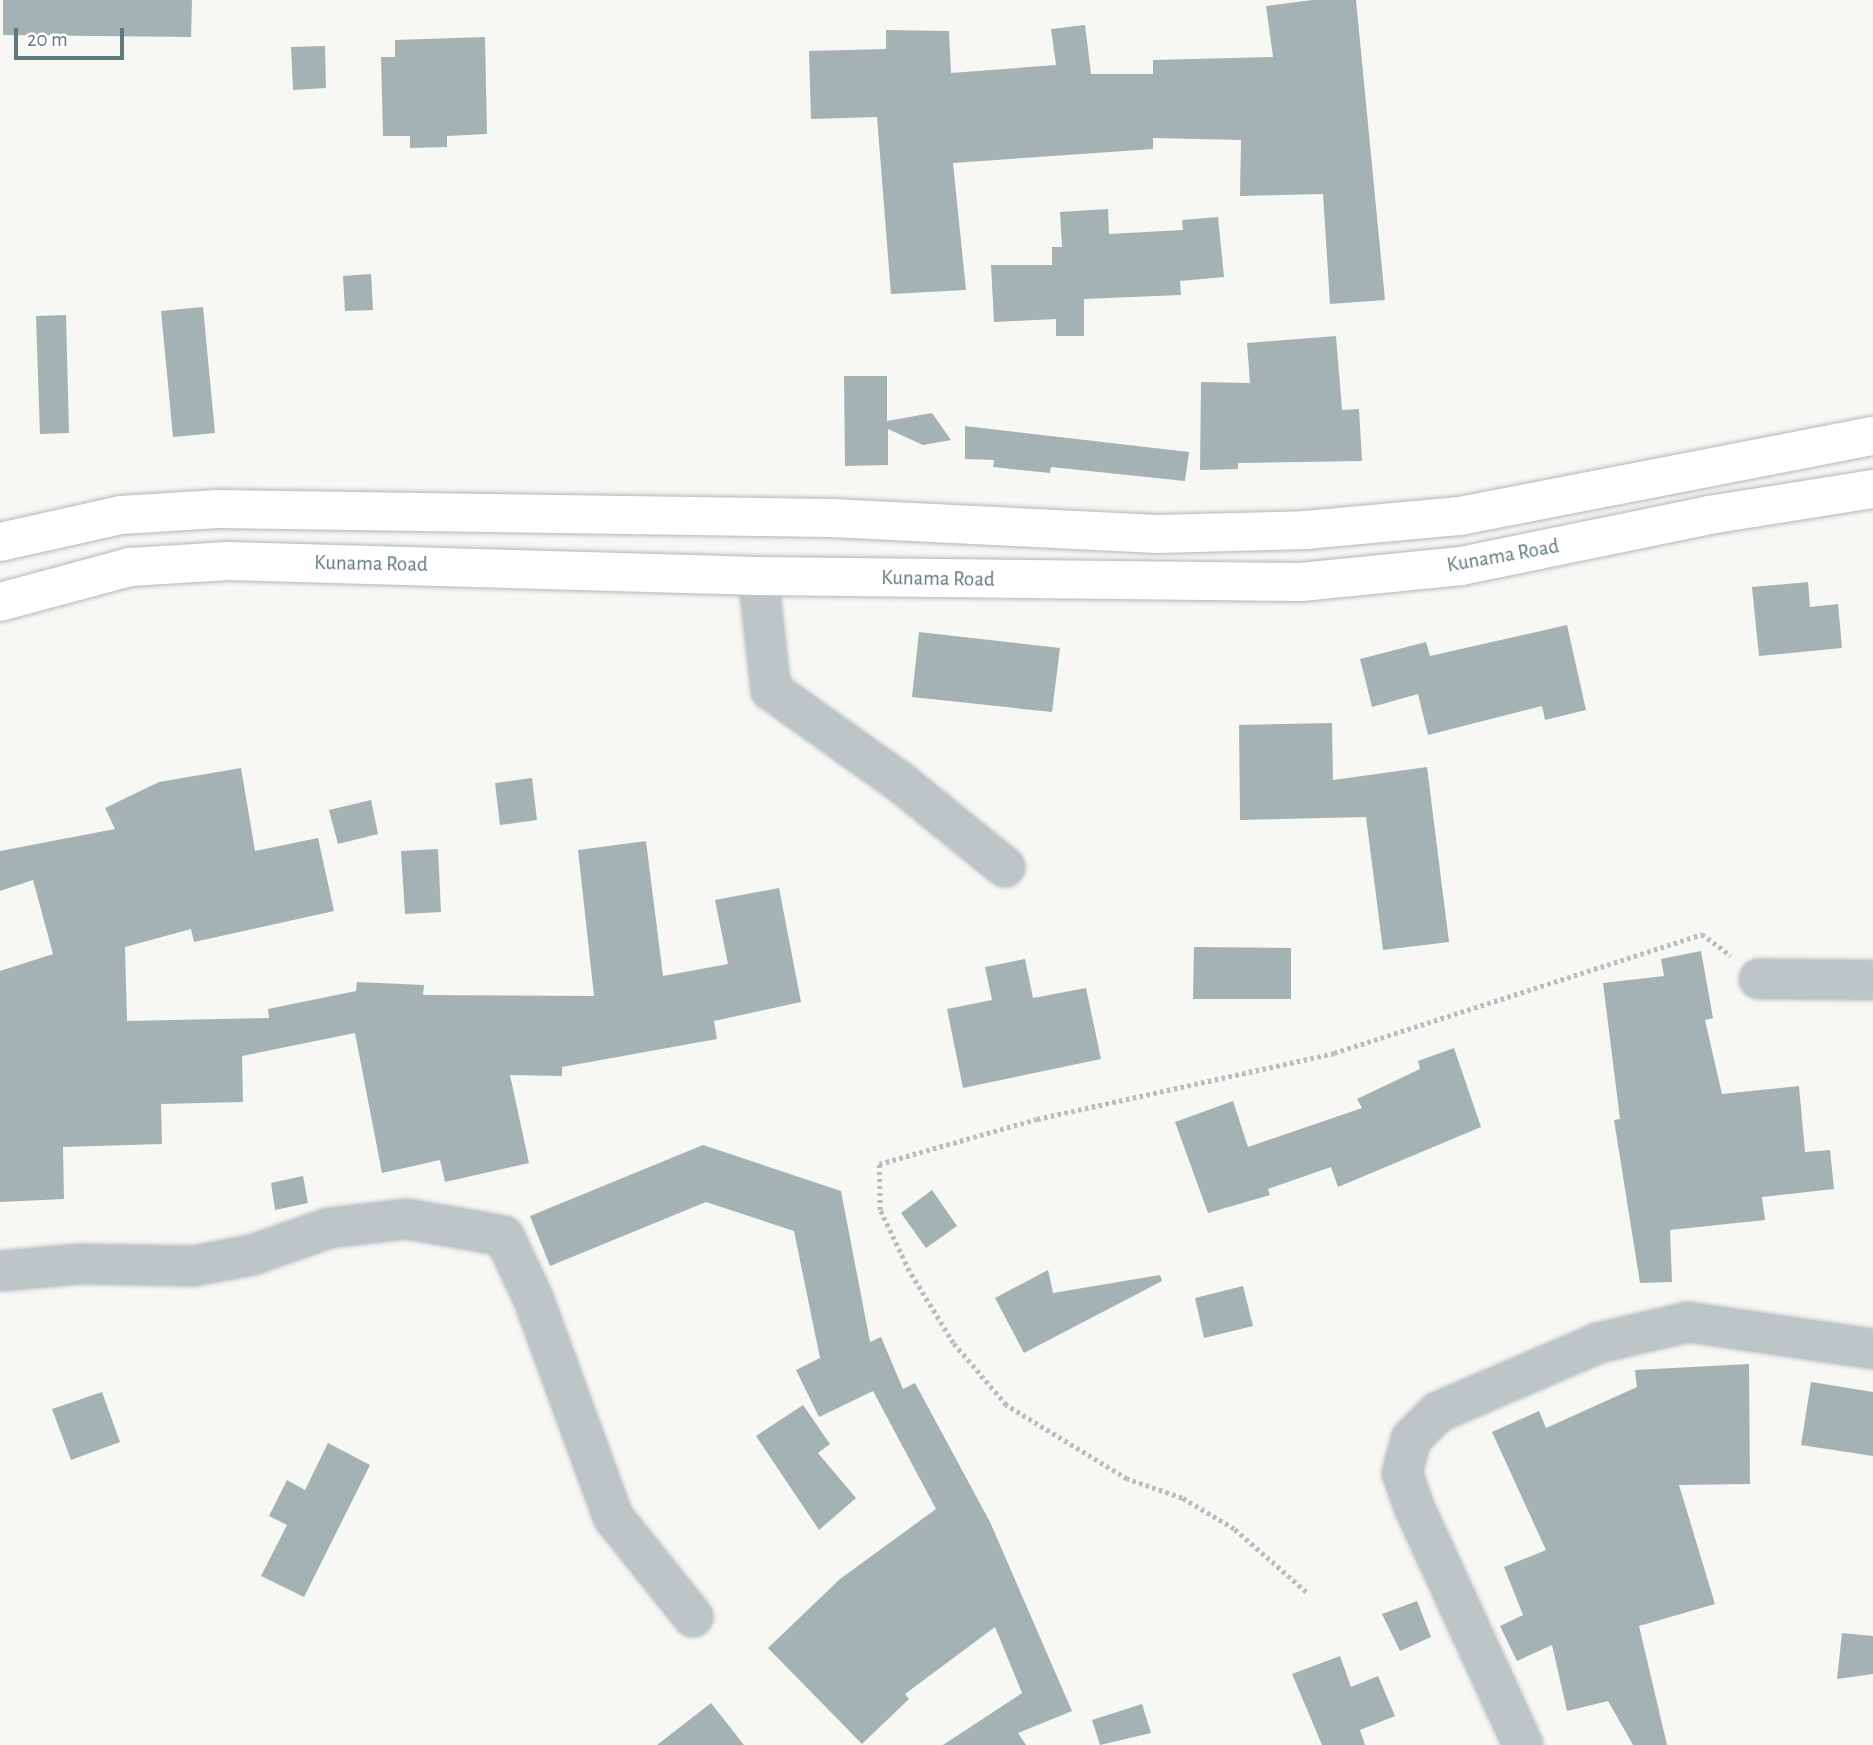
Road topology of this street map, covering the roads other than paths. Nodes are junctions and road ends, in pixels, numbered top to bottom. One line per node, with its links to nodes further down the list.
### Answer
1 (1873, 436): 3 (main road)
2 (1873, 489): 4 (main road, Kunama Road)
3 (0, 542)
4 (758, 576): 5 (main road, Kunama Road); 6 (street)
5 (0, 602)
6 (1005, 867)
7 (1759, 979): 8 (street)
8 (1873, 981)
9 (0, 1271): 11 (street)
10 (1873, 1349): 12 (street)
11 (693, 1617)
12 (1523, 1745)

